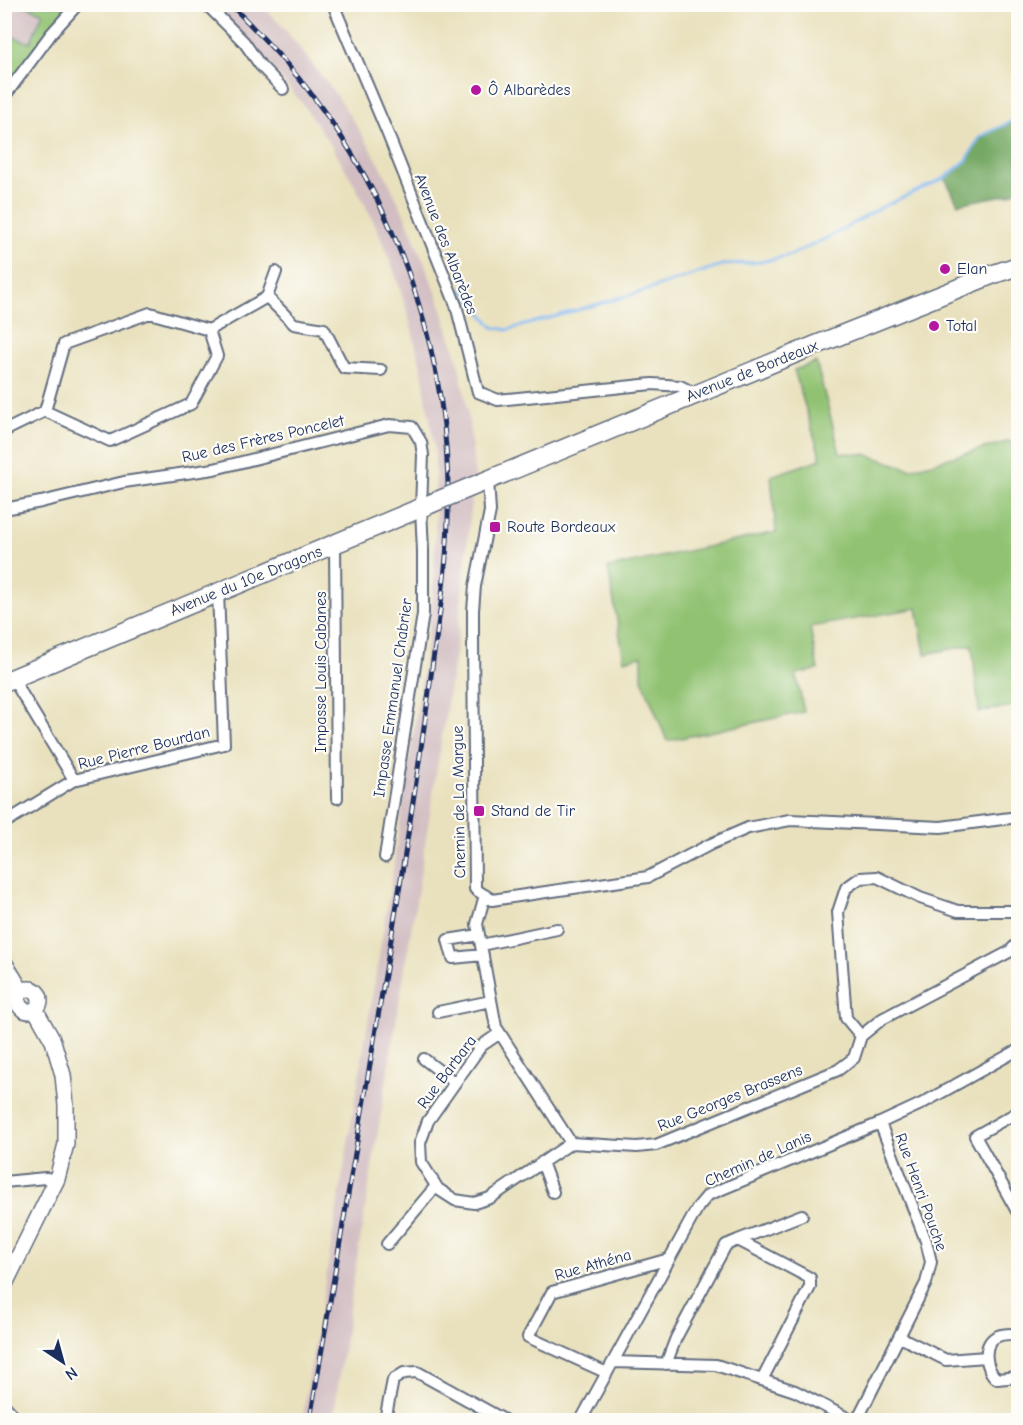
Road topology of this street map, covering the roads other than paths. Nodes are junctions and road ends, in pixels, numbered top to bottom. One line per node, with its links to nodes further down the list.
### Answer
1 (78, 4): 5 (street)
2 (206, 4): 4 (street)
3 (333, 4): 11 (street, Avenue des Albarèdes)
4 (283, 89)
5 (4, 97)
6 (1018, 266): 11 (main road, Avenue de Bordeaux)
7 (276, 272): 8 (street)
8 (267, 297): 9 (street); 10 (street)
9 (209, 330): 12 (street); 12 (street)
10 (381, 370)
11 (696, 394): 14 (main road, Avenue de Bordeaux)
12 (45, 411): 13 (street)
13 (4, 431)
14 (479, 483): 15 (main road, Avenue du 10e Dragons, bridge); 25 (street, Chemin de La Margue)
15 (426, 506): 16 (street, Rue des Frères Poncelet); 17 (main road, Avenue du 10e Dragons); 24 (street, Impasse Emmanuel Chabrier)
16 (4, 509)
17 (335, 544): 18 (main road, Avenue du 10e Dragons); 21 (street, Impasse Louis Cabanes)
18 (218, 592): 19 (main road, Avenue du 10e Dragons); 20 (street, Rue Pierre Bourdan)
19 (9, 681): 20 (street)
20 (74, 780): 23 (street, Rue Pierre Bourdan)
21 (337, 798)
22 (1018, 817): 25 (street, Chemin de La Margue)
23 (4, 823)
24 (385, 857)
25 (485, 895): 29 (street)
26 (1018, 911): 34 (street)
27 (557, 929): 29 (street)
28 (1018, 943): 34 (street, Rue Georges Brassens)
29 (481, 945): 31 (street)
30 (4, 962): 42 (street)
31 (491, 1001): 32 (street); 33 (street)
32 (438, 1012)
33 (500, 1034): 37 (street, Rue Barbara); 40 (street)
34 (861, 1036): 40 (street, Rue Georges Brassens)
35 (1018, 1050): 39 (street, Chemin de Lanis)
36 (424, 1059): 37 (street)
37 (455, 1083): 44 (street, Rue Barbara)
38 (1018, 1112): 46 (street)
39 (880, 1123): 50 (street, Chemin de Lanis); 53 (street, Rue Henri Pouche)
40 (571, 1143): 41 (street, Rue Barbara)
41 (542, 1162): 44 (street, Rue Barbara); 45 (street)
42 (57, 1179): 43 (street); 51 (street)
43 (4, 1182)
44 (436, 1186): 49 (street)
45 (553, 1192)
46 (1018, 1213)
47 (802, 1215): 48 (street)
48 (738, 1240): 56 (street); 59 (street)
49 (387, 1244)
50 (669, 1259): 55 (street, Chemin de Lanis); 57 (street, Rue Athéna)
51 (4, 1286)
52 (1018, 1334): 54 (street)
53 (900, 1337): 54 (street); 66 (street, Rue Henri Pouche)
54 (986, 1357): 58 (street)
55 (613, 1362): 56 (street); 57 (street, Chemin de Lanis)
56 (666, 1364): 59 (street)
57 (607, 1373): 64 (street, Chemin de Lanis)
58 (1018, 1377)
59 (762, 1380): 65 (street)
60 (4, 1405): 61 (street)
61 (18, 1420)
62 (385, 1420): 63 (street)
63 (504, 1420)
64 (581, 1420)
65 (851, 1420)
66 (857, 1420)

